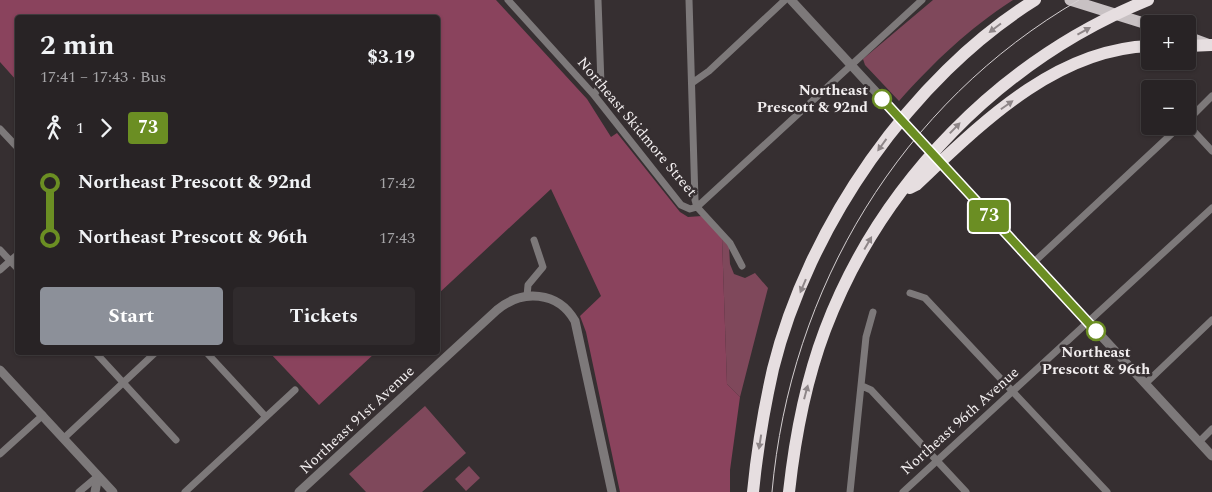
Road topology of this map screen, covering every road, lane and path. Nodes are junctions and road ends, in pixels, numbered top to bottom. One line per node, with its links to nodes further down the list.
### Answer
1 (508, 0): 17 (street, Northeast Skidmore Street)
2 (598, 0): 17 (street)
3 (689, 0): 16 (street)
4 (785, 0): 16 (street)
5 (791, 0): 15 (street)
6 (922, 0): 15 (street)
7 (1035, 0): 66 (highway, one-way to 66)
8 (1070, 0): 10 (main road)
9 (1148, 0): 25 (highway, one-way to 9)
10 (1141, 23)
11 (1196, 40): 12 (main road)
12 (1211, 45): 13 (highway)
13 (1196, 46)
14 (1141, 47): 25 (highway, one-way to 14)
15 (851, 66): 26 (street); 32 (street)
16 (692, 83): 26 (street)
17 (594, 95): 26 (street, Northeast Skidmore Street)
18 (1212, 96): 19 (street)
19 (1196, 112)
20 (0, 130): 23 (street)
21 (1196, 134): 24 (street)
22 (1170, 135): 32 (street)
23 (15, 145)
24 (1212, 151)
25 (901, 192): 67 (highway, one-way to 25)
26 (697, 208): 34 (street, Northeast Skidmore Street)
27 (1212, 208): 40 (street, Northeast 96th Avenue)
28 (534, 240): 37 (street)
29 (0, 250): 31 (street)
30 (15, 256): 31 (street)
31 (10, 260): 33 (street); 35 (street)
32 (1033, 263): 40 (street)
33 (15, 266)
34 (742, 266)
35 (0, 270)
36 (910, 294): 49 (street)
37 (528, 296): 64 (street, Northeast 91st Avenue); 65 (street)
38 (873, 312): 47 (street)
39 (1212, 320): 46 (street)
40 (1088, 323): 46 (street); 49 (street, Northeast 96th Avenue)
41 (98, 355): 45 (street)
42 (153, 355): 45 (street)
43 (209, 355): 51 (street)
44 (0, 370): 50 (street)
45 (123, 383): 53 (street); 54 (street)
46 (1145, 384): 55 (street)
47 (862, 386): 58 (street); 68 (street)
48 (295, 390): 51 (street)
49 (1013, 392): 58 (street, Northeast 96th Avenue); 71 (street)
50 (42, 415): 53 (street); 56 (street)
51 (266, 417): 63 (street)
52 (1212, 429): 55 (street)
53 (64, 438): 59 (street)
54 (176, 440)
55 (1199, 442): 57 (street)
56 (0, 454)
57 (1212, 456)
58 (937, 461): 69 (street, Northeast 96th Avenue); 70 (street)
59 (98, 476): 60 (street); 61 (street); 62 (street)
60 (79, 492)
61 (95, 492)
62 (113, 492)
63 (185, 492)
64 (299, 492)
65 (612, 492)
66 (753, 492)
67 (789, 492)
68 (850, 492)
69 (903, 492)
70 (966, 492)
71 (1107, 492)

